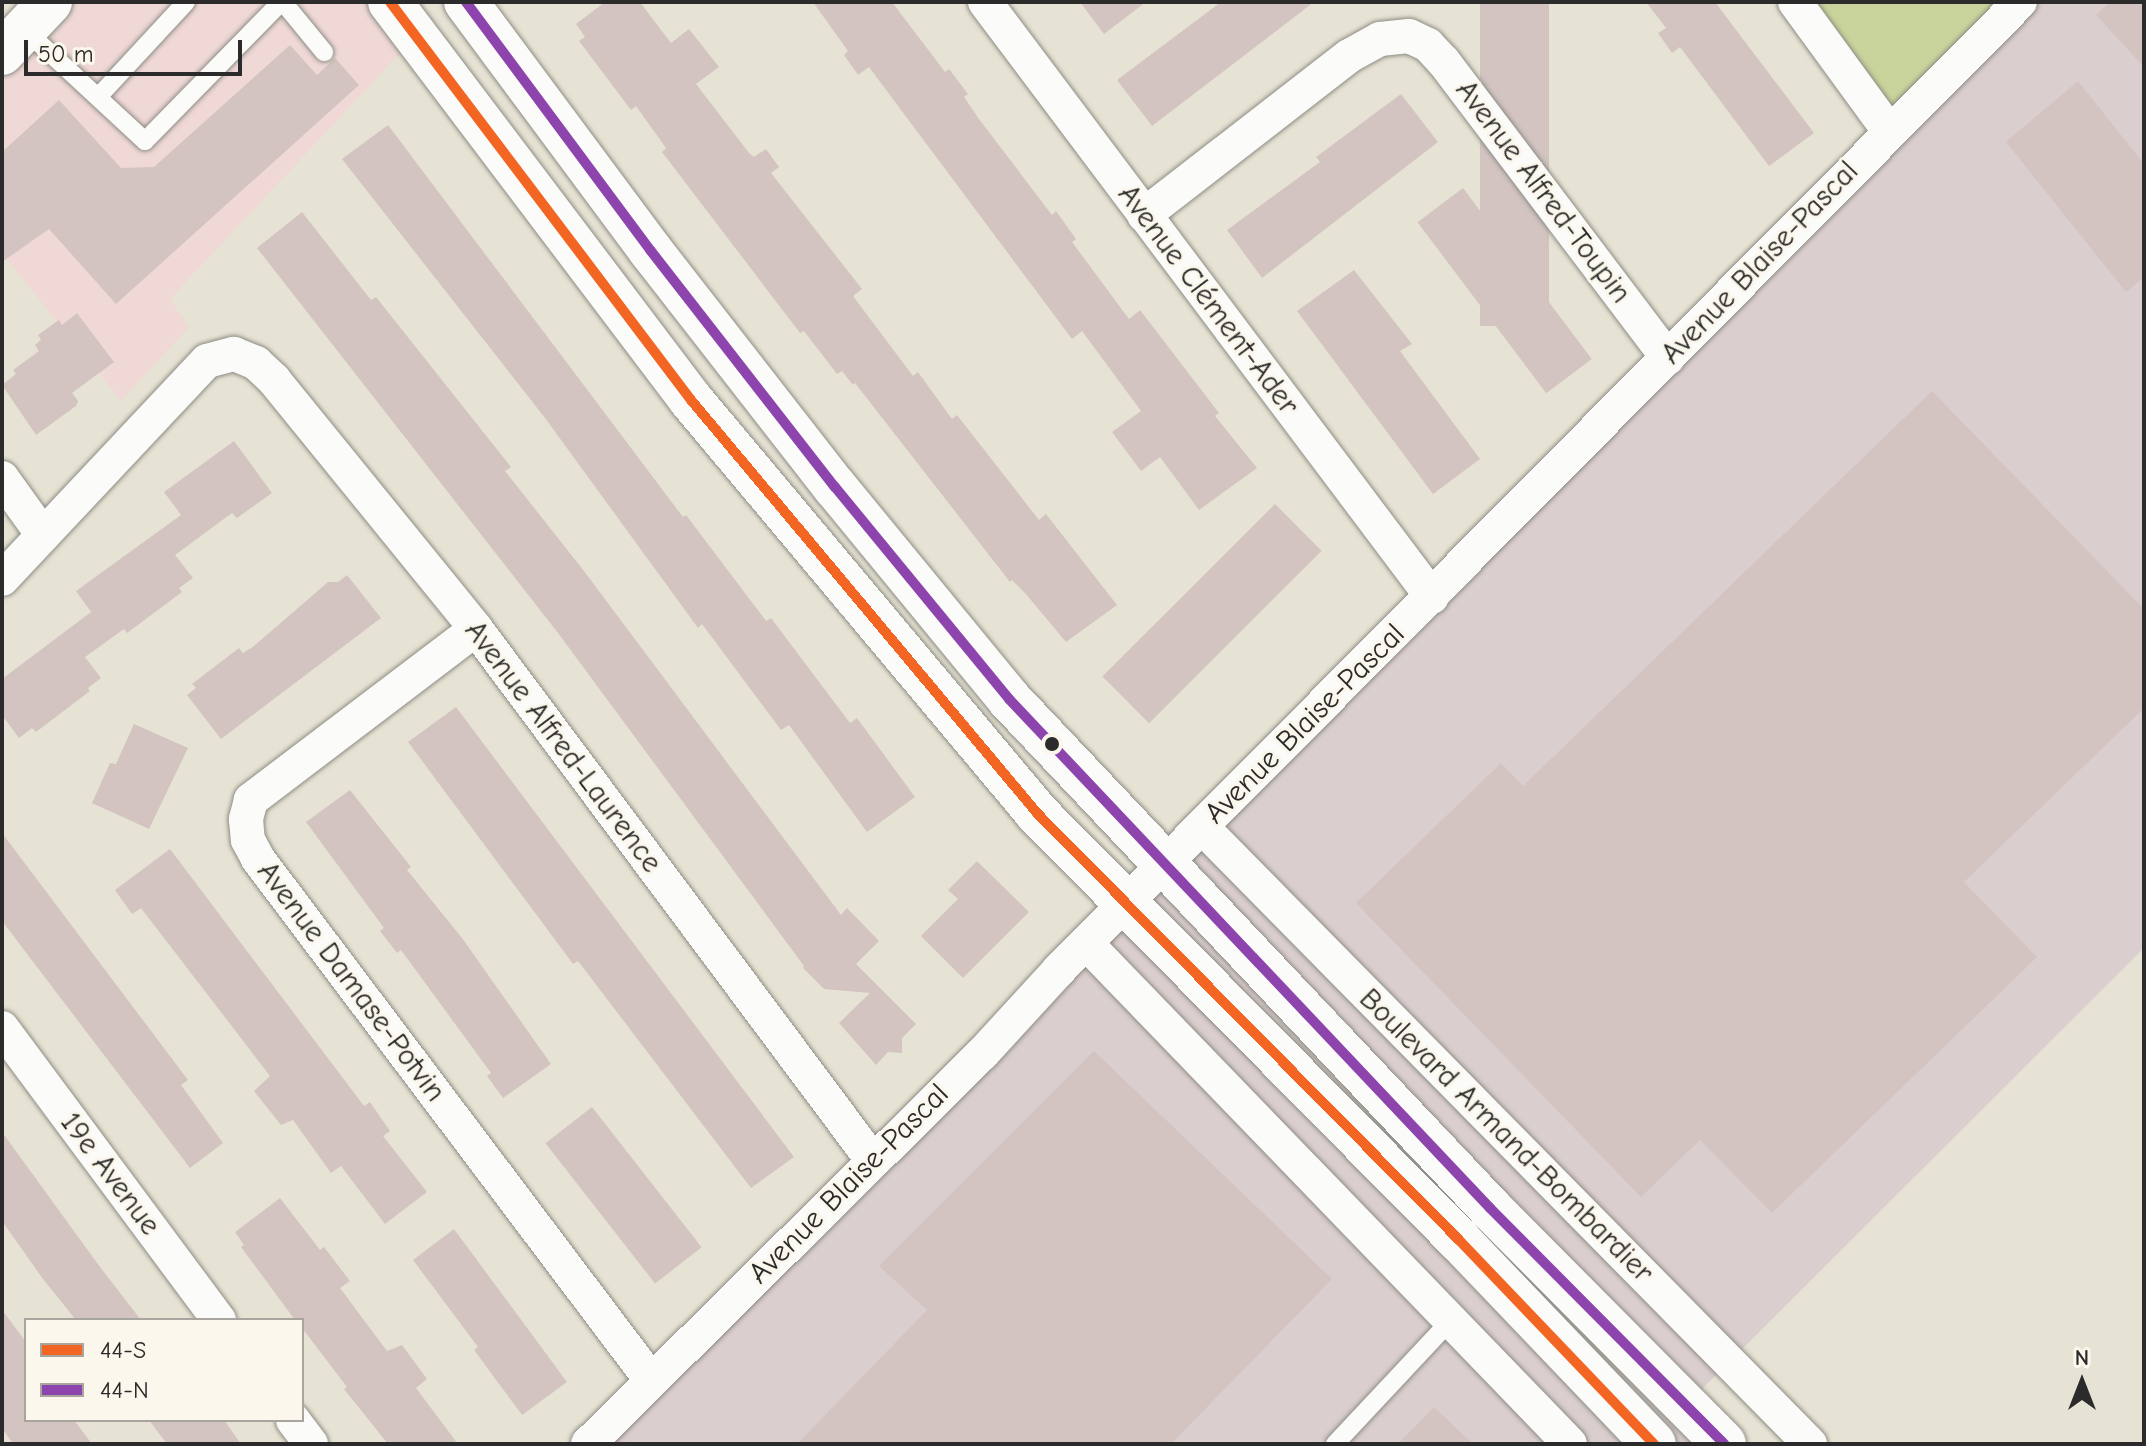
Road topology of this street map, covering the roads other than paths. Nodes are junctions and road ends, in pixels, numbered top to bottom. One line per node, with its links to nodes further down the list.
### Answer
1 (186, 2): 10 (lane)
2 (282, 2): 9 (lane); 10 (lane)
3 (390, 2): 21 (street)
4 (466, 2): 20 (street, Boulevard Armand-Bombardier)
5 (985, 2): 12 (street, Avenue Clément-Ader)
6 (1795, 2): 11 (street)
7 (2020, 2): 11 (street, Avenue Blaise-Pascal)
8 (26, 28): 10 (lane)
9 (324, 52)
10 (99, 96)
11 (1889, 131): 13 (street, Avenue Blaise-Pascal)
12 (1144, 215): 13 (street, Avenue Alfred-Toupin); 17 (street, Avenue Clément-Ader)
13 (1668, 358): 17 (street, Avenue Blaise-Pascal)
14 (2, 478): 15 (street)
15 (43, 535): 16 (street); 18 (street, Avenue Alfred-Laurence)
16 (2, 579)
17 (1432, 597): 19 (street, Avenue Blaise-Pascal)
18 (476, 629): 24 (street, Avenue Alfred-Laurence); 27 (street, Avenue Damase-Potvin)
19 (1203, 828): 20 (street, Avenue Blaise-Pascal); 35 (street, Boulevard Armand-Bombardier)
20 (1167, 864): 21 (street, Avenue Blaise-Pascal); 34 (street, Boulevard Armand-Bombardier)
21 (1126, 905): 22 (street, Avenue Blaise-Pascal); 33 (street)
22 (1087, 944): 24 (street, Avenue Blaise-Pascal); 26 (street)
23 (2, 1028): 25 (street, 19e Avenue)
24 (873, 1161): 27 (street, Avenue Blaise-Pascal)
25 (218, 1318)
26 (1450, 1321): 31 (lane); 32 (street)
27 (651, 1380): 30 (street, Avenue Blaise-Pascal)
28 (294, 1422): 29 (street)
29 (311, 1444)
30 (588, 1444)
31 (1335, 1444)
32 (1570, 1444)
33 (1654, 1444)
34 (1724, 1444)
35 (1810, 1444)

